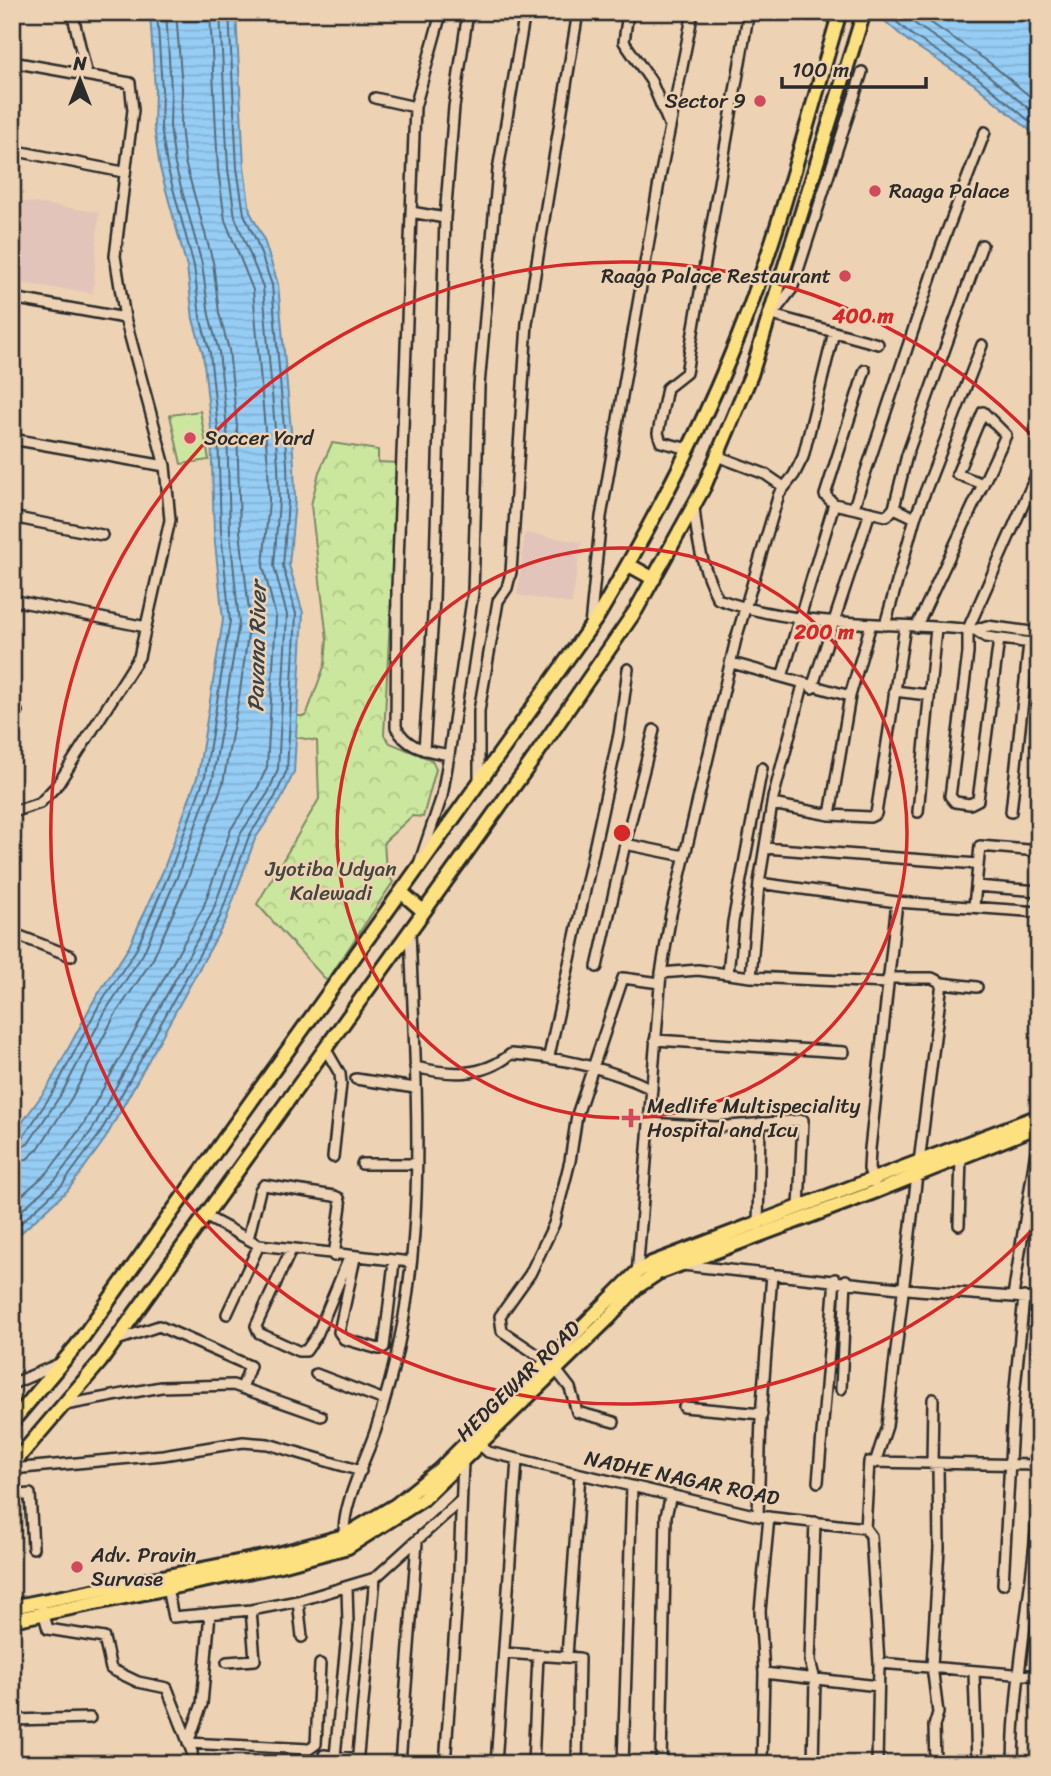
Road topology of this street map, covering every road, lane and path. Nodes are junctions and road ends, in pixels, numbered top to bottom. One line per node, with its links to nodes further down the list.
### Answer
1 (72, 12): 13 (street)
2 (468, 12): 21 (street)
3 (525, 12): 71 (street)
4 (578, 12): 73 (street)
5 (628, 12): 16 (street)
6 (693, 12): 16 (street)
7 (840, 12): 31 (main road)
8 (864, 12): 24 (main road)
9 (440, 17): 15 (street)
10 (747, 22): 31 (street)
11 (12, 62): 13 (street)
12 (862, 72): 24 (street)
13 (87, 75): 19 (street)
14 (375, 98): 15 (street)
15 (415, 107): 20 (street)
16 (670, 126): 56 (street)
17 (985, 132): 39 (street)
18 (12, 150): 19 (street)
19 (123, 172): 25 (street)
20 (411, 212): 21 (street); 70 (street)
21 (445, 219): 70 (street)
22 (982, 245): 40 (street)
23 (12, 298): 25 (street)
24 (772, 315): 26 (street); 32 (main road)
25 (125, 317): 33 (street)
26 (834, 332): 27 (street); 36 (street)
27 (878, 344)
28 (982, 345): 43 (street)
29 (865, 370): 37 (street)
30 (12, 439): 33 (street)
31 (689, 449): 45 (main road)
32 (717, 456): 36 (street); 38 (main road)
33 (165, 466): 54 (street)
34 (1039, 469): 58 (street)
35 (983, 484): 35 (street); 55 (street)
36 (784, 487): 48 (street)
37 (834, 504): 39 (street); 49 (street)
38 (694, 505): 46 (main road); 48 (street)
39 (854, 507): 41 (street)
40 (894, 508): 41 (street); 43 (street)
41 (870, 512): 50 (street)
42 (12, 517): 44 (street)
43 (915, 518): 52 (street)
44 (102, 534)
45 (629, 565): 46 (main road); 56 (main road)
46 (654, 579): 91 (main road)
47 (12, 600): 54 (street)
48 (746, 609): 49 (street); 62 (street)
49 (798, 620): 50 (street); 64 (street)
50 (832, 620): 51 (street); 65 (street)
51 (871, 624): 52 (street); 68 (street)
52 (886, 625): 53 (street)
53 (905, 626): 55 (street); 66 (street)
54 (146, 627): 75 (street)
55 (916, 627): 57 (street)
56 (590, 628): 73 (main road)
57 (936, 628): 58 (street); 67 (street)
58 (972, 630): 59 (street); 60 (street); 60 (street)
59 (1039, 633)
60 (999, 639): 61 (street)
61 (1034, 644): 76 (street)
62 (732, 663): 64 (street); 82 (street)
63 (628, 669): 106 (street)
64 (782, 677): 65 (street)
65 (808, 686): 68 (street); 74 (street)
66 (894, 691): 67 (street); 78 (street)
67 (928, 695): 77 (street)
68 (850, 696): 78 (street)
69 (654, 730): 79 (street)
70 (424, 750): 71 (street)
71 (449, 755): 84 (street)
72 (762, 768): 97 (street)
73 (479, 783): 84 (main road)
74 (772, 804): 78 (street); 80 (street)
75 (12, 812)
76 (1012, 812)
77 (918, 813)
78 (830, 815)
79 (625, 844): 82 (street); 96 (street)
80 (765, 848): 83 (street); 85 (street)
81 (1039, 851): 83 (street)
82 (684, 856): 99 (street)
83 (978, 864): 86 (street)
84 (417, 869): 88 (main road)
85 (759, 883): 89 (street); 98 (street)
86 (976, 886): 87 (street); 90 (street)
87 (1039, 891)
88 (401, 892): 91 (main road); 146 (main road)
89 (897, 902): 90 (street); 100 (street)
90 (974, 906): 92 (street)
91 (423, 911): 93 (main road)
92 (1039, 912)
93 (410, 930): 104 (main road); 107 (street)
94 (12, 933): 95 (street)
95 (71, 956)
96 (597, 967)
97 (728, 974): 98 (street); 99 (street)
98 (751, 977): 100 (street)
99 (660, 978): 103 (street); 108 (street)
100 (888, 981): 101 (street); 122 (street)
101 (942, 983): 102 (street); 121 (street)
102 (977, 987)
103 (655, 1040): 105 (street); 111 (street)
104 (325, 1048): 117 (street); 124 (main road)
105 (844, 1052)
106 (549, 1056): 107 (street); 108 (street)
107 (415, 1067): 110 (street)
108 (591, 1067): 111 (street); 147 (street)
109 (356, 1079): 110 (street)
110 (415, 1088): 120 (street)
111 (652, 1088): 114 (street)
112 (1039, 1116): 121 (main road, HEDGEWAR ROAD)
113 (761, 1122): 114 (street); 123 (street); 126 (street)
114 (649, 1123): 135 (street)
115 (1039, 1126): 118 (main road, HEDGEWAR ROAD)
116 (1039, 1132): 141 (street)
117 (333, 1157)
118 (961, 1157): 121 (main road, HEDGEWAR ROAD); 125 (street)
119 (362, 1164): 120 (street)
120 (416, 1164): 134 (street)
121 (918, 1169): 122 (main road, HEDGEWAR ROAD); 140 (street)
122 (875, 1186): 123 (main road, HEDGEWAR ROAD); 126 (main road, HEDGEWAR ROAD)
123 (799, 1207): 126 (main road, HEDGEWAR ROAD)
124 (205, 1216): 127 (street); 145 (main road)
125 (959, 1225)
126 (758, 1227): 132 (main road, HEDGEWAR ROAD)
127 (248, 1239): 128 (street); 130 (street)
128 (259, 1245): 129 (street); 144 (street)
129 (291, 1250): 130 (street); 131 (street)
130 (334, 1256): 131 (street)
131 (352, 1258): 133 (street); 133 (street)
132 (677, 1259): 135 (main road, HEDGEWAR ROAD); 136 (street); 139 (main road, HEDGEWAR ROAD)
133 (394, 1262): 134 (street)
134 (411, 1262): 153 (street)
135 (637, 1272): 139 (street); 147 (main road, HEDGEWAR ROAD)
136 (772, 1273): 137 (street); 156 (street)
137 (835, 1279): 138 (street); 170 (street)
138 (846, 1280): 140 (street); 151 (street)
139 (637, 1287): 147 (main road, HEDGEWAR ROAD)
140 (903, 1288): 141 (street); 163 (street)
141 (1013, 1296): 142 (street)
142 (1024, 1297): 143 (street); 166 (street)
143 (1039, 1299)
144 (228, 1314)
145 (115, 1340): 150 (street); 154 (main road)
146 (63, 1362): 149 (street); 158 (main road)
147 (552, 1366): 159 (street); 160 (main road, HEDGEWAR ROAD)
148 (316, 1374): 153 (street)
149 (12, 1384)
150 (243, 1388): 154 (street); 157 (street)
151 (841, 1389)
152 (933, 1399): 164 (street)
153 (384, 1400): 168 (street)
154 (65, 1405): 167 (main road)
155 (684, 1407): 156 (street)
156 (762, 1414): 176 (street)
157 (321, 1416)
158 (14, 1419)
159 (614, 1422)
160 (476, 1441): 161 (street, NADHE NAGAR ROAD); 162 (main road, HEDGEWAR ROAD); 180 (main road, HEDGEWAR ROAD)
161 (517, 1459): 169 (street, NADHE NAGAR ROAD); 194 (street)
162 (463, 1461): 175 (street); 180 (main road, HEDGEWAR ROAD)
163 (875, 1463): 164 (street); 179 (street)
164 (935, 1465): 166 (street); 200 (street)
165 (1039, 1465): 166 (street)
166 (1011, 1466): 184 (street)
167 (12, 1467): 168 (street)
168 (361, 1471): 180 (street)
169 (580, 1474): 171 (street, NADHE NAGAR ROAD); 196 (street)
170 (818, 1482)
171 (632, 1486): 172 (street, NADHE NAGAR ROAD); 220 (street)
172 (671, 1495): 176 (street, NADHE NAGAR ROAD); 221 (street)
173 (1039, 1495): 203 (street)
174 (12, 1496): 182 (street)
175 (460, 1501): 181 (street); 217 (street)
176 (758, 1516): 177 (street, NADHE NAGAR ROAD)
177 (769, 1517): 178 (street, NADHE NAGAR ROAD); 202 (street)
178 (815, 1522): 179 (street, NADHE NAGAR ROAD); 205 (street)
179 (865, 1528): 198 (street)
180 (346, 1541): 186 (main road, HEDGEWAR ROAD); 189 (main road, HEDGEWAR ROAD)
181 (417, 1542): 183 (street); 216 (street)
182 (33, 1548)
183 (375, 1578): 185 (street); 212 (street)
184 (1003, 1584)
185 (347, 1587): 187 (street); 211 (street)
186 (167, 1588): 189 (main road, HEDGEWAR ROAD); 191 (street)
187 (298, 1601): 190 (street); 193 (street)
188 (12, 1608): 189 (main road, HEDGEWAR ROAD)
189 (42, 1608): 192 (main road, HEDGEWAR ROAD); 209 (street)
190 (251, 1610): 191 (street); 197 (street)
191 (210, 1613): 209 (street)
192 (12, 1620)
193 (302, 1637)
194 (504, 1653): 195 (street); 214 (street)
195 (538, 1656): 196 (street); 218 (street)
196 (567, 1656): 219 (street)
197 (227, 1662)
198 (879, 1663): 200 (street); 206 (street)
199 (320, 1664): 209 (street)
200 (932, 1667): 201 (street); 225 (street)
201 (974, 1672): 203 (street); 226 (street)
202 (764, 1673): 205 (street); 222 (street)
203 (1018, 1675): 204 (street); 227 (street)
204 (1039, 1676)
205 (814, 1680): 206 (street); 223 (street)
206 (878, 1686): 224 (street)
207 (89, 1718): 208 (street)
208 (12, 1720)
209 (188, 1743): 213 (street)
210 (324, 1755): 211 (street)
211 (335, 1756): 212 (street)
212 (357, 1761)
213 (193, 1763): 215 (street)
214 (496, 1763): 218 (street)
215 (217, 1764)
216 (400, 1764)
217 (445, 1764)
218 (533, 1764)
219 (577, 1764)
220 (624, 1764)
221 (661, 1764)
222 (762, 1764)
223 (813, 1764)
224 (877, 1764)
225 (935, 1764)
226 (977, 1764)
227 (1013, 1764)

